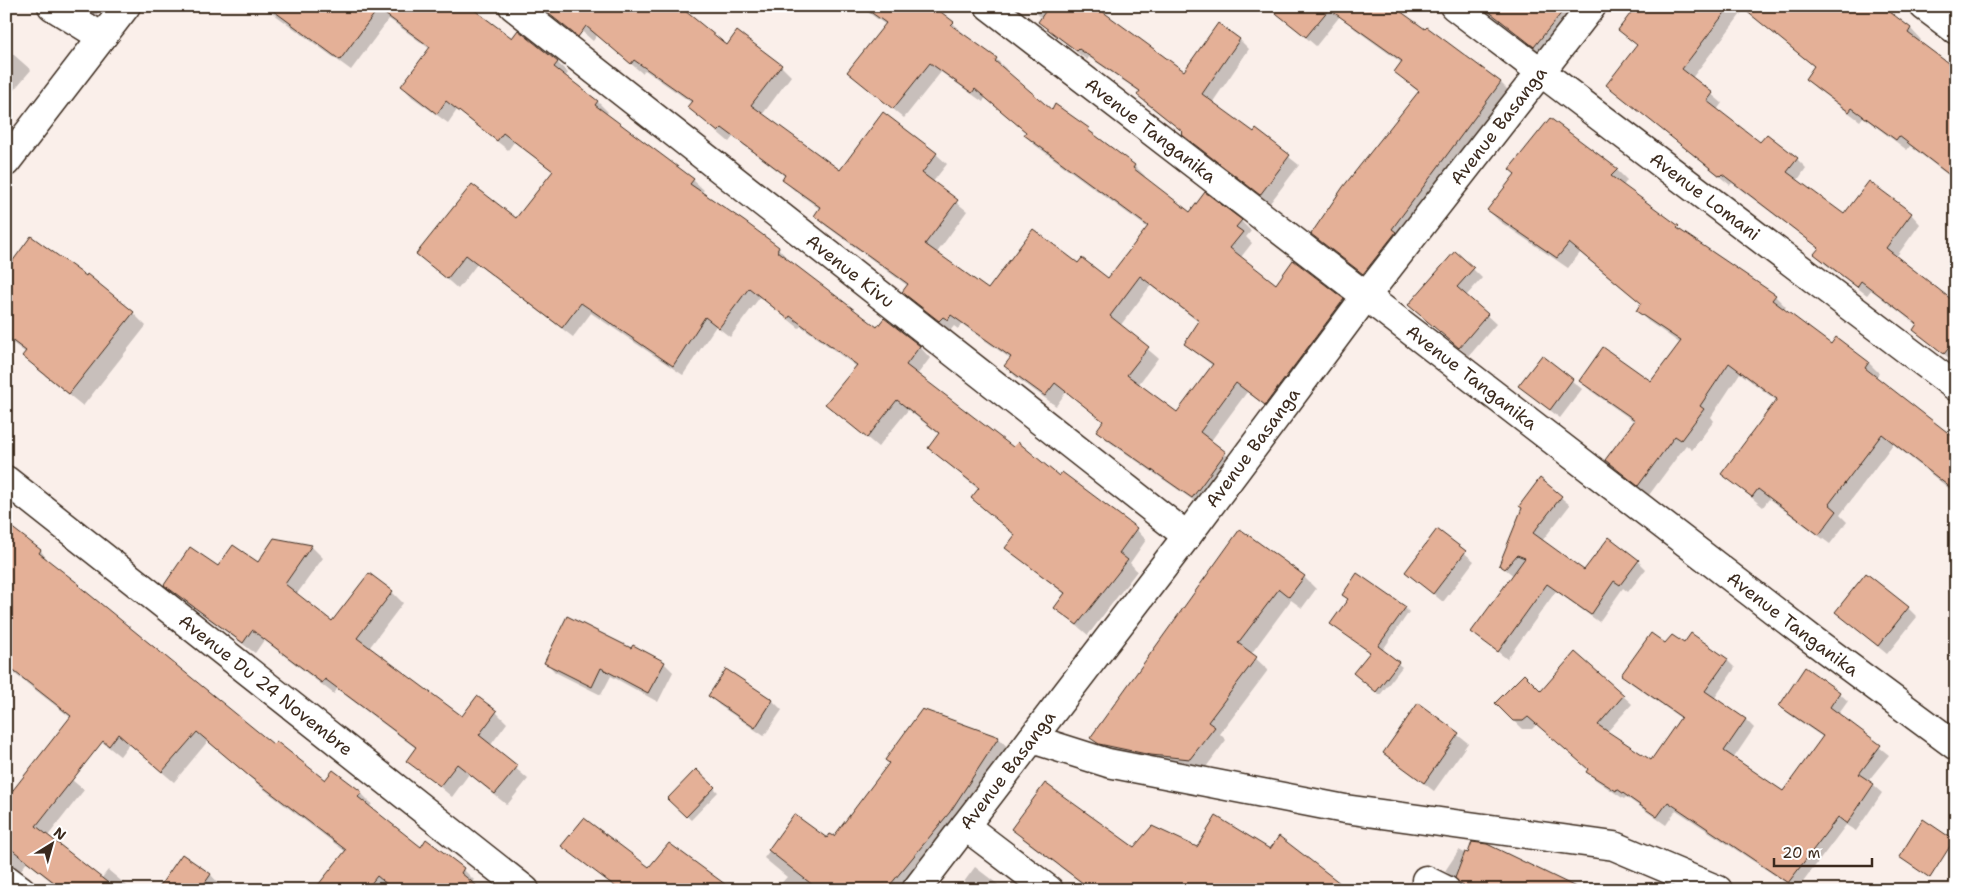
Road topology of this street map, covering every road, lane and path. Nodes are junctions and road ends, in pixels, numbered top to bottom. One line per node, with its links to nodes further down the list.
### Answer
1 (52, 6): 9 (street)
2 (126, 6): 9 (street)
3 (513, 6): 15 (street, Avenue Kivu)
4 (989, 6): 12 (street, Avenue Tanganika)
5 (1454, 6): 10 (street, Avenue Lomani)
6 (1592, 6): 10 (street, Avenue Basanga)
7 (1924, 6): 8 (street)
8 (1956, 30)
9 (102, 37): 11 (street)
10 (1540, 74): 12 (street, Avenue Basanga); 13 (street, Avenue Lomani)
11 (6, 162)
12 (1366, 296): 15 (street, Avenue Basanga); 17 (street, Avenue Tanganika)
13 (1956, 387)
14 (6, 480): 21 (street, Avenue Du 24 Novembre)
15 (1187, 536): 16 (street, Avenue Basanga)
16 (1032, 739): 18 (street, Avenue Basanga); 24 (street)
17 (1956, 746)
18 (965, 826): 22 (street, Avenue Basanga); 23 (street)
19 (6, 879): 20 (street)
20 (21, 890)
21 (525, 890)
22 (916, 890)
23 (1049, 890)
24 (1718, 890)

